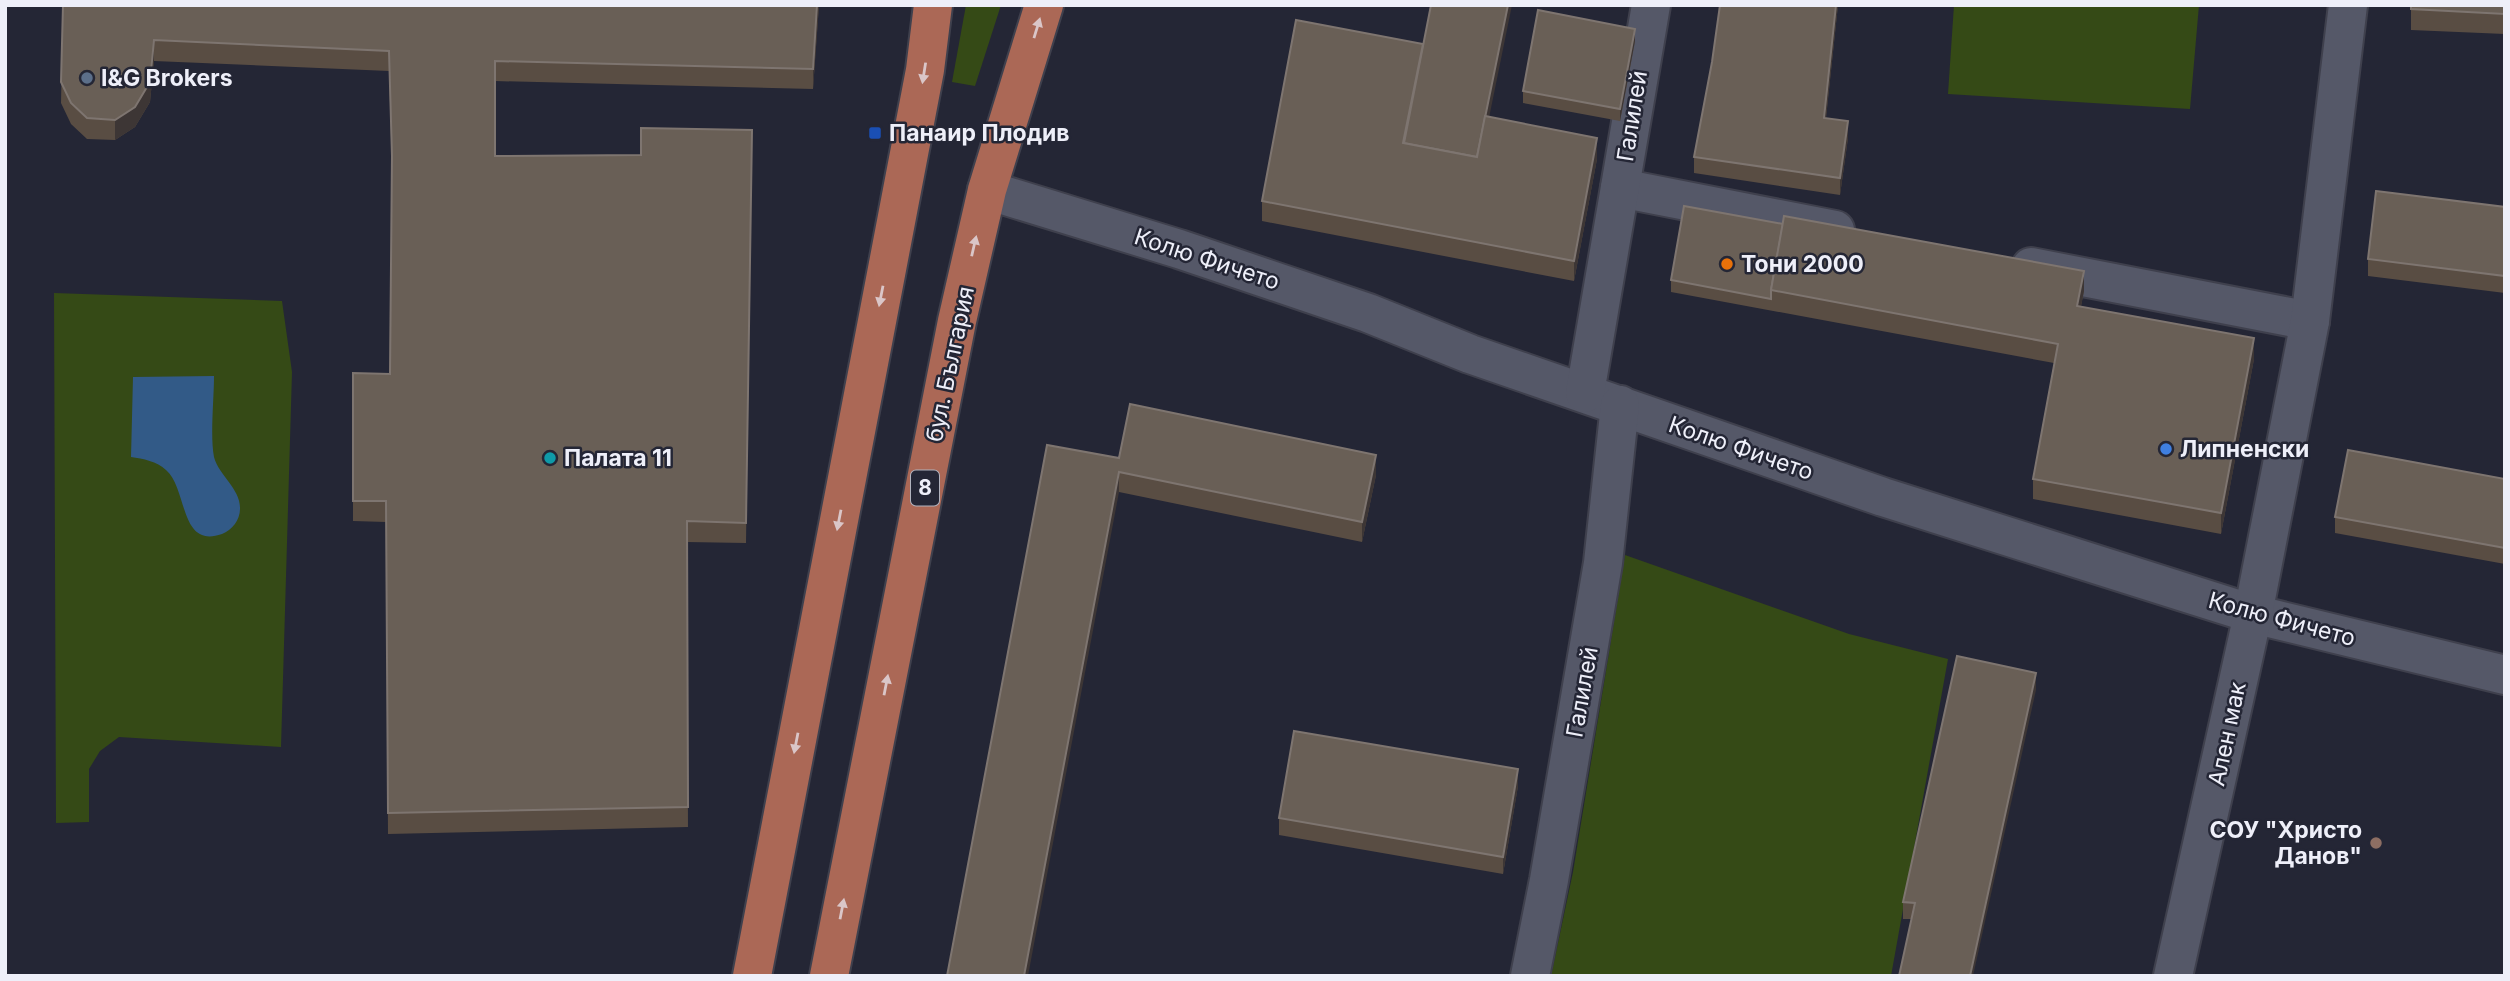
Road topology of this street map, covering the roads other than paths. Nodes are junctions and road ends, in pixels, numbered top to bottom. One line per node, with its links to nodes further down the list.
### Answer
1 (933, 5): 13 (main road, one-way to 13)
2 (1044, 5): 6 (main road, бул. България / 8, one-way to 2)
3 (1651, 5): 5 (street, Галилей)
4 (2348, 5): 9 (street, Ален мак)
5 (1620, 188): 7 (street); 10 (street, Галилей)
6 (987, 190): 10 (street, Колю Фичето); 14 (main road, бул. България / 8, one-way to 6)
7 (1864, 235)
8 (1999, 261): 9 (street)
9 (2311, 321): 11 (street, Ален мак)
10 (1602, 399): 11 (street, Колю Фичето); 15 (street, Галилей)
11 (2253, 614): 12 (street, Колю Фичето); 16 (street, Ален мак)
12 (2505, 675)
13 (752, 976)
14 (829, 976)
15 (1530, 976)
16 (2174, 976)

